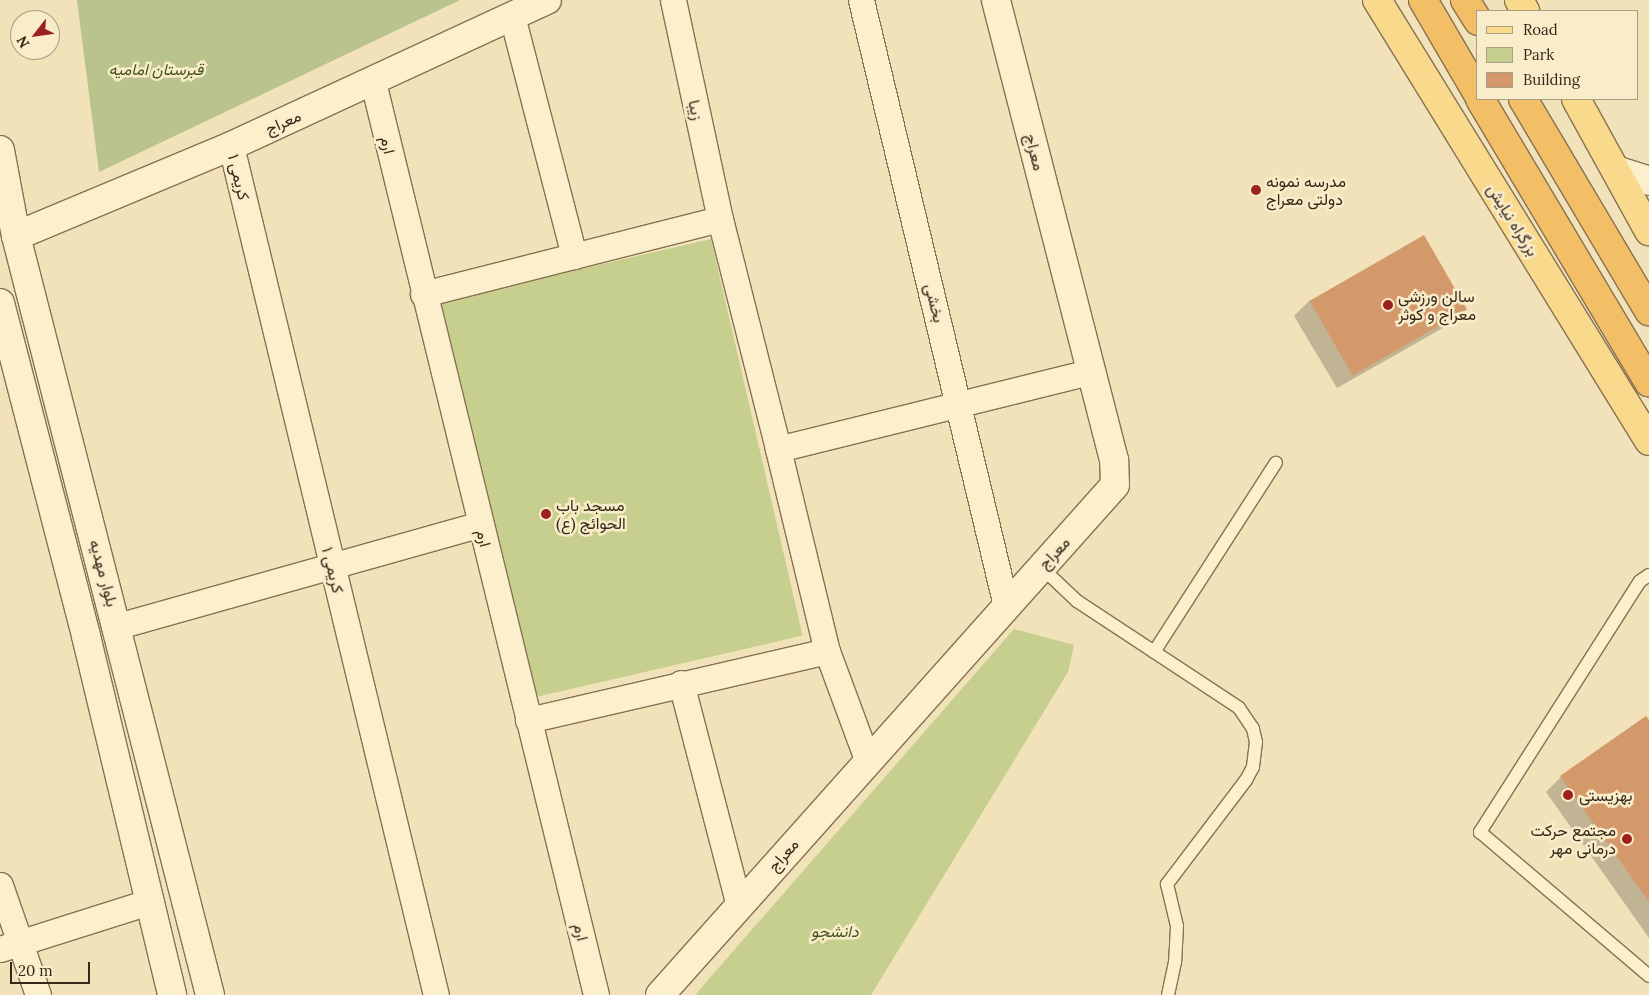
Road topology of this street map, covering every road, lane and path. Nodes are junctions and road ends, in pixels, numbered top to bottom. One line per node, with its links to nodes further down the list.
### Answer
1 (547, 0): 8 (street, معراج)
2 (673, 0): 19 (street, زیبا)
3 (860, 0): 28 (street, بخشی)
4 (996, 0): 26 (street, معراج)
5 (1377, 0): 29 (main road, بزرگراه نیایش)
6 (1423, 0): 11 (highway)
7 (1465, 0): 9 (highway)
8 (512, 16): 10 (street, معراج); 22 (street)
9 (1476, 18)
10 (373, 82): 15 (street, معراج); 23 (street, ارم)
11 (1476, 91)
12 (1481, 100): 27 (highway, بزرگراه نیایش)
13 (1524, 100): 25 (highway)
14 (1577, 100): 17 (main road)
15 (231, 146): 21 (street, معراج); 33 (street, کریمی ۱)
16 (0, 150): 21 (street, بلوار مهدیه)
17 (1619, 172): 18 (street); 20 (main road)
18 (1649, 181)
19 (720, 219): 22 (street); 30 (street, زیبا)
20 (1649, 230)
21 (8, 239): 37 (street, بلوار مهدیه)
22 (574, 256): 23 (street)
23 (423, 294): 32 (street, ارم)
24 (0, 304): 38 (street, بلوار مهدیه)
25 (1649, 312)
26 (1090, 372): 28 (street); 34 (street, معراج)
27 (1649, 382)
28 (959, 403): 30 (street); 36 (street, بخشی)
29 (1649, 441)
30 (778, 449): 39 (street, زیبا)
31 (1276, 463): 40 (lane)
32 (480, 524): 33 (street); 42 (street, ارم)
33 (332, 566): 37 (street); 52 (street, کریمی ۱)
34 (1041, 567): 36 (street, معراج); 40 (lane)
35 (1649, 575): 48 (lane)
36 (1006, 606): 43 (street, معراج)
37 (118, 626): 38 (street); 51 (street, بلوار مهدیه)
38 (86, 636): 45 (street, بلوار مهدیه)
39 (826, 651): 41 (street); 43 (street, زیبا)
40 (1154, 652): 55 (lane)
41 (681, 683): 42 (street); 46 (street)
42 (528, 720): 53 (street, ارم)
43 (867, 759): 46 (street, معراج)
44 (0, 885): 47 (street)
45 (150, 902): 47 (street); 50 (street, بلوار مهدیه)
46 (739, 906): 54 (street, معراج)
47 (10, 945): 49 (street)
48 (1649, 976)
49 (38, 995)
50 (172, 995)
51 (210, 995)
52 (436, 995)
53 (596, 995)
54 (660, 995)
55 (1168, 995)

